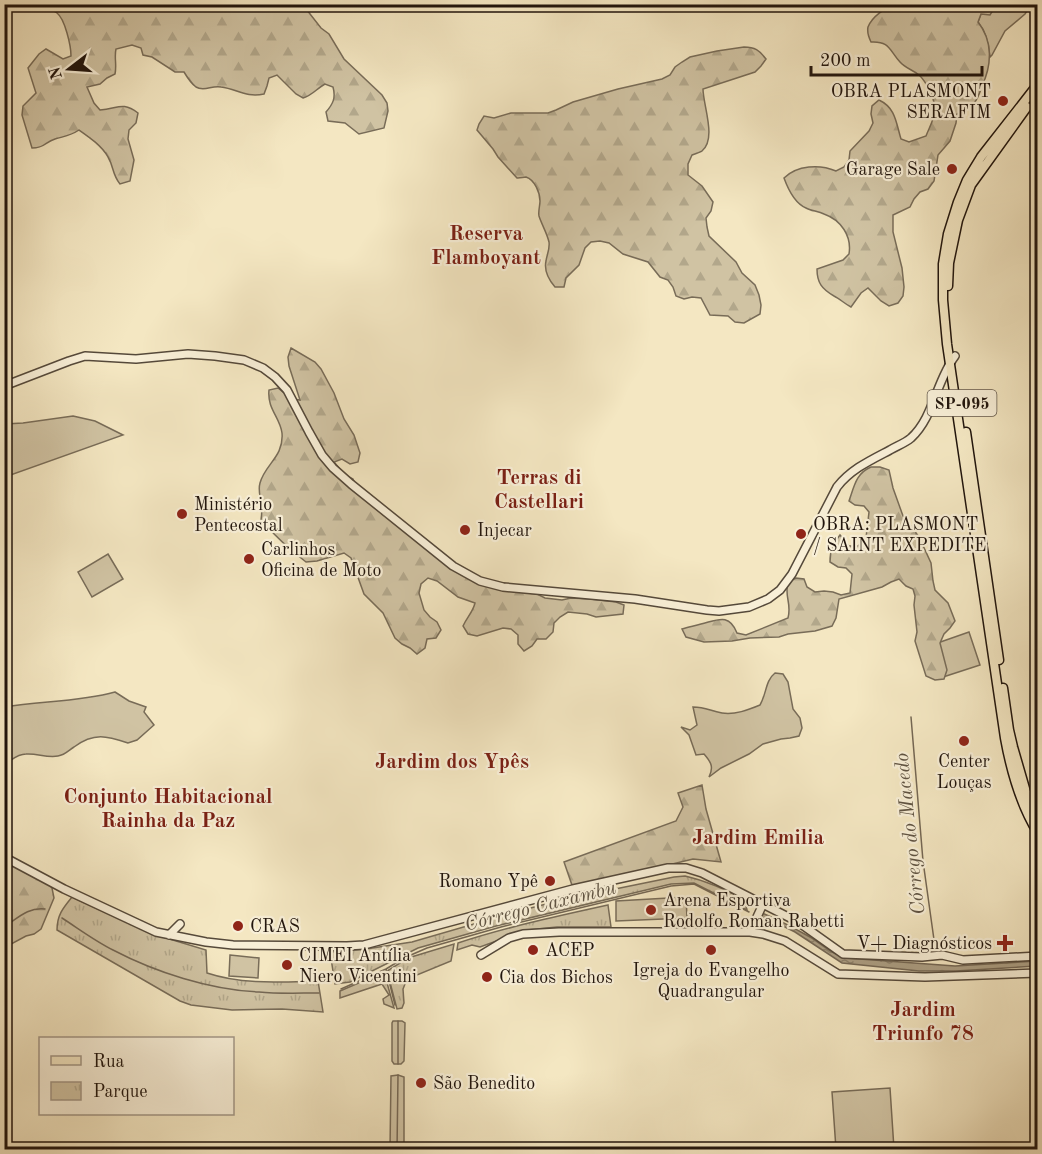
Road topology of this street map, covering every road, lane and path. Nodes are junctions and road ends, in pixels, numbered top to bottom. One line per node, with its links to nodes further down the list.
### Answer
1 (1038, 84): 3 (main road, SP-095)
2 (1038, 92): 3 (main road, SP-095)
3 (953, 359): 4 (main road, SP-095); 5 (street); 7 (main road, SP-095)
4 (952, 379): 5 (street); 8 (main road, SP-095)
5 (940, 383): 6 (street)
6 (4, 386)
7 (1038, 820)
8 (1038, 833)
9 (4, 857): 13 (street)
10 (763, 904): 12 (street); 13 (street); 15 (street)
11 (180, 924): 13 (street)
12 (750, 932): 14 (street); 16 (street)
13 (169, 935)
14 (481, 955)
15 (1038, 956)
16 (1038, 973)

